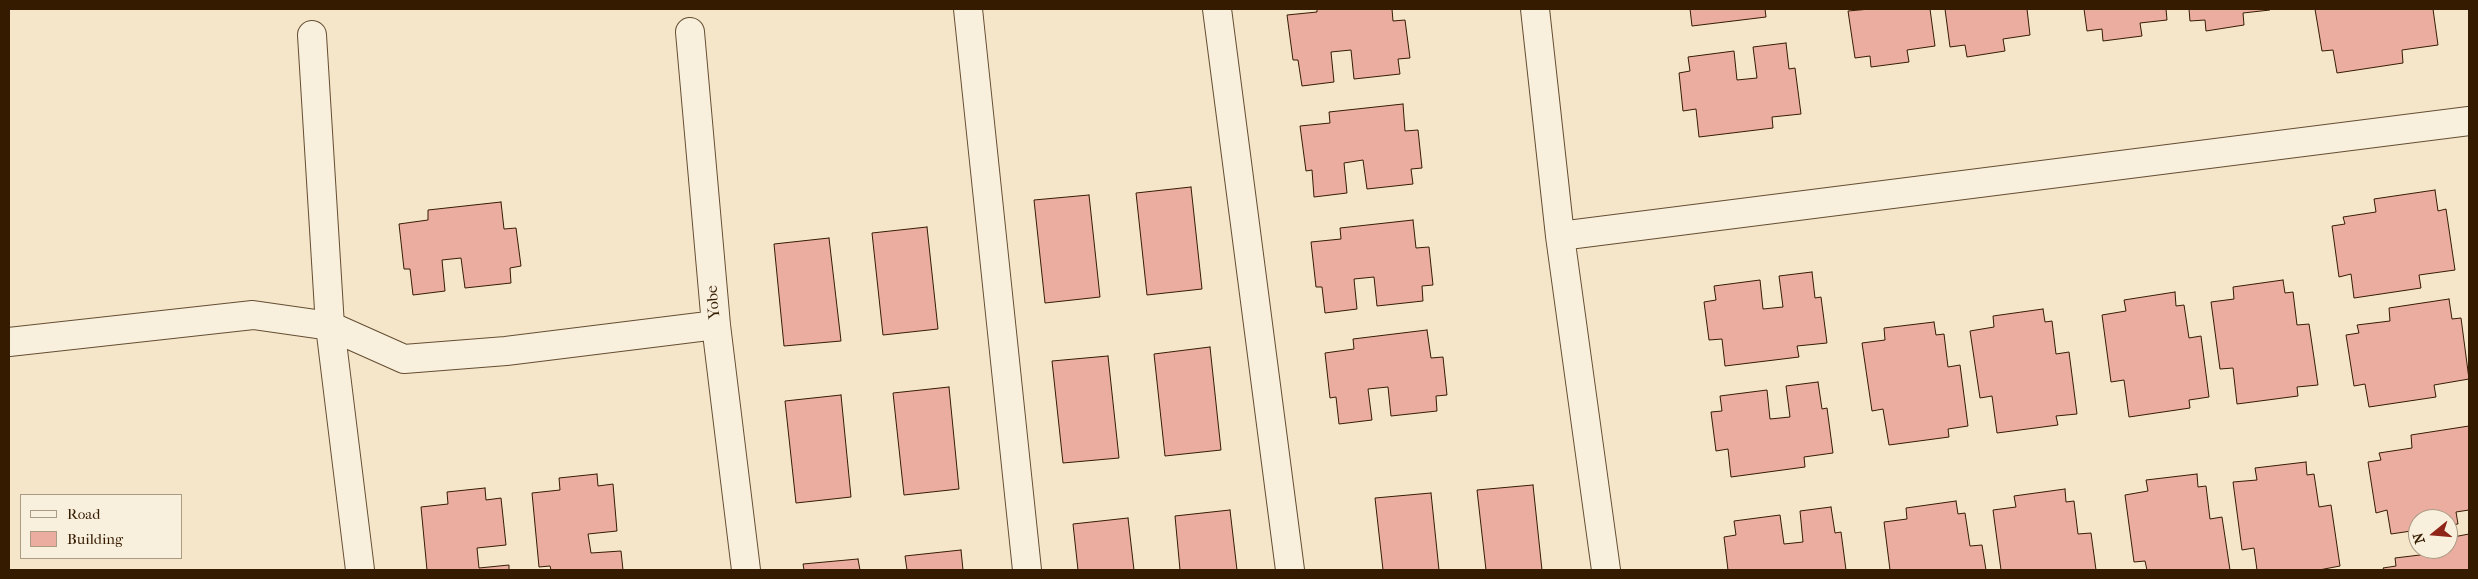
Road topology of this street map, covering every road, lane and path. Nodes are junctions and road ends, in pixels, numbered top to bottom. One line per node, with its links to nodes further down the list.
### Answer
1 (968, 9): 13 (street)
2 (1217, 9): 14 (street)
3 (1535, 9): 7 (street)
4 (690, 32): 8 (street, Yobe)
5 (312, 35): 9 (street)
6 (2469, 121): 7 (street)
7 (1560, 236): 15 (street)
8 (716, 325): 9 (street); 12 (street, Yobe)
9 (330, 326): 10 (street); 11 (street)
10 (9, 342)
11 (360, 570)
12 (746, 570)
13 (1027, 570)
14 (1290, 570)
15 (1606, 570)

